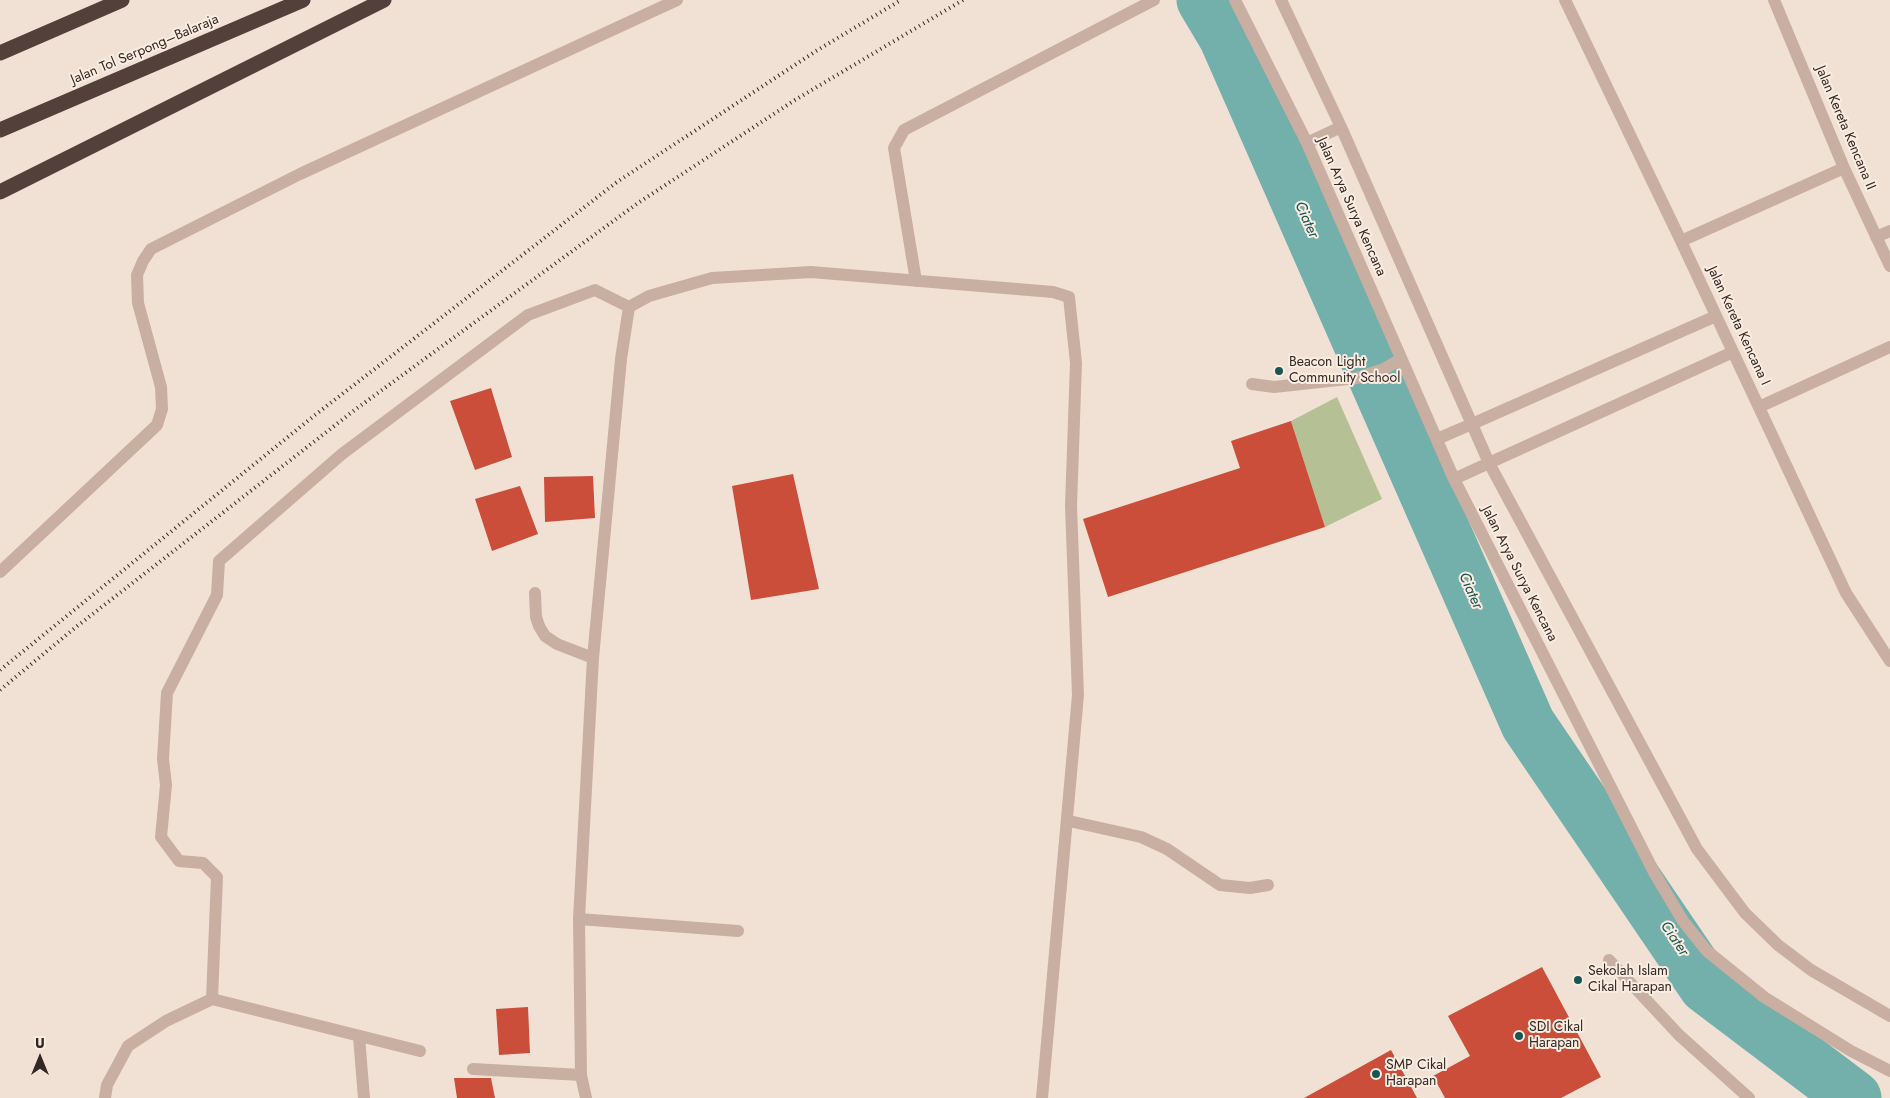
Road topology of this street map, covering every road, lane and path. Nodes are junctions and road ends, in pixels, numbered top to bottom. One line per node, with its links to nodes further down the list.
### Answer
1 (122, 0): 10 (highway)
2 (303, 0): 12 (highway, Jalan Tol Serpong–Balaraja)
3 (384, 0): 15 (highway)
4 (676, 0): 32 (street)
5 (1154, 0): 20 (street)
6 (1235, 0): 13 (street, Jalan Arya Surya Kencana)
7 (1281, 0): 11 (street, Jalan Arya Surya Kencana)
8 (1565, 0): 18 (street, Jalan Kereta Kencana I)
9 (1774, 0): 14 (street, Jalan Kereta Kencana II)
10 (0, 53)
11 (1341, 126): 13 (street); 28 (street, Jalan Arya Surya Kencana)
12 (0, 130)
13 (1307, 143): 25 (street, Jalan Arya Surya Kencana)
14 (1844, 168): 17 (street, Jalan Kereta Kencana II); 18 (street)
15 (0, 192)
16 (1890, 231): 17 (street)
17 (1876, 237): 19 (street, Jalan Kereta Kencana II)
18 (1681, 241): 22 (street, Jalan Kereta Kencana I)
19 (1890, 266)
20 (916, 281): 21 (street); 36 (street)
21 (630, 307): 34 (street); 41 (street)
22 (1716, 316): 24 (street, Jalan Kereta Kencana I); 28 (street)
23 (1890, 347): 27 (street)
24 (1734, 352): 27 (street, Jalan Kereta Kencana I); 30 (street)
25 (1401, 359): 26 (street); 29 (street, Jalan Arya Surya Kencana)
26 (1252, 384)
27 (1759, 407): 35 (street, Jalan Kereta Kencana I)
28 (1472, 424): 29 (street); 30 (street, Jalan Arya Surya Kencana)
29 (1437, 439): 31 (street, Jalan Arya Surya Kencana)
30 (1489, 463): 31 (street); 42 (street, Jalan Arya Surya Kencana)
31 (1454, 480): 46 (street, Jalan Arya Surya Kencana)
32 (0, 572)
33 (535, 593): 34 (street)
34 (592, 658): 38 (street)
35 (1890, 661)
36 (1069, 821): 37 (street); 51 (street)
37 (1268, 885)
38 (579, 920): 39 (street); 47 (street)
39 (738, 931)
40 (1609, 960): 52 (street)
41 (212, 999): 43 (street); 48 (street)
42 (1890, 1016)
43 (359, 1037): 44 (street); 49 (street)
44 (420, 1051)
45 (473, 1069): 47 (street)
46 (1890, 1071)
47 (581, 1075): 50 (street)
48 (105, 1098)
49 (364, 1098)
50 (586, 1098)
51 (1042, 1098)
52 (1749, 1098)

